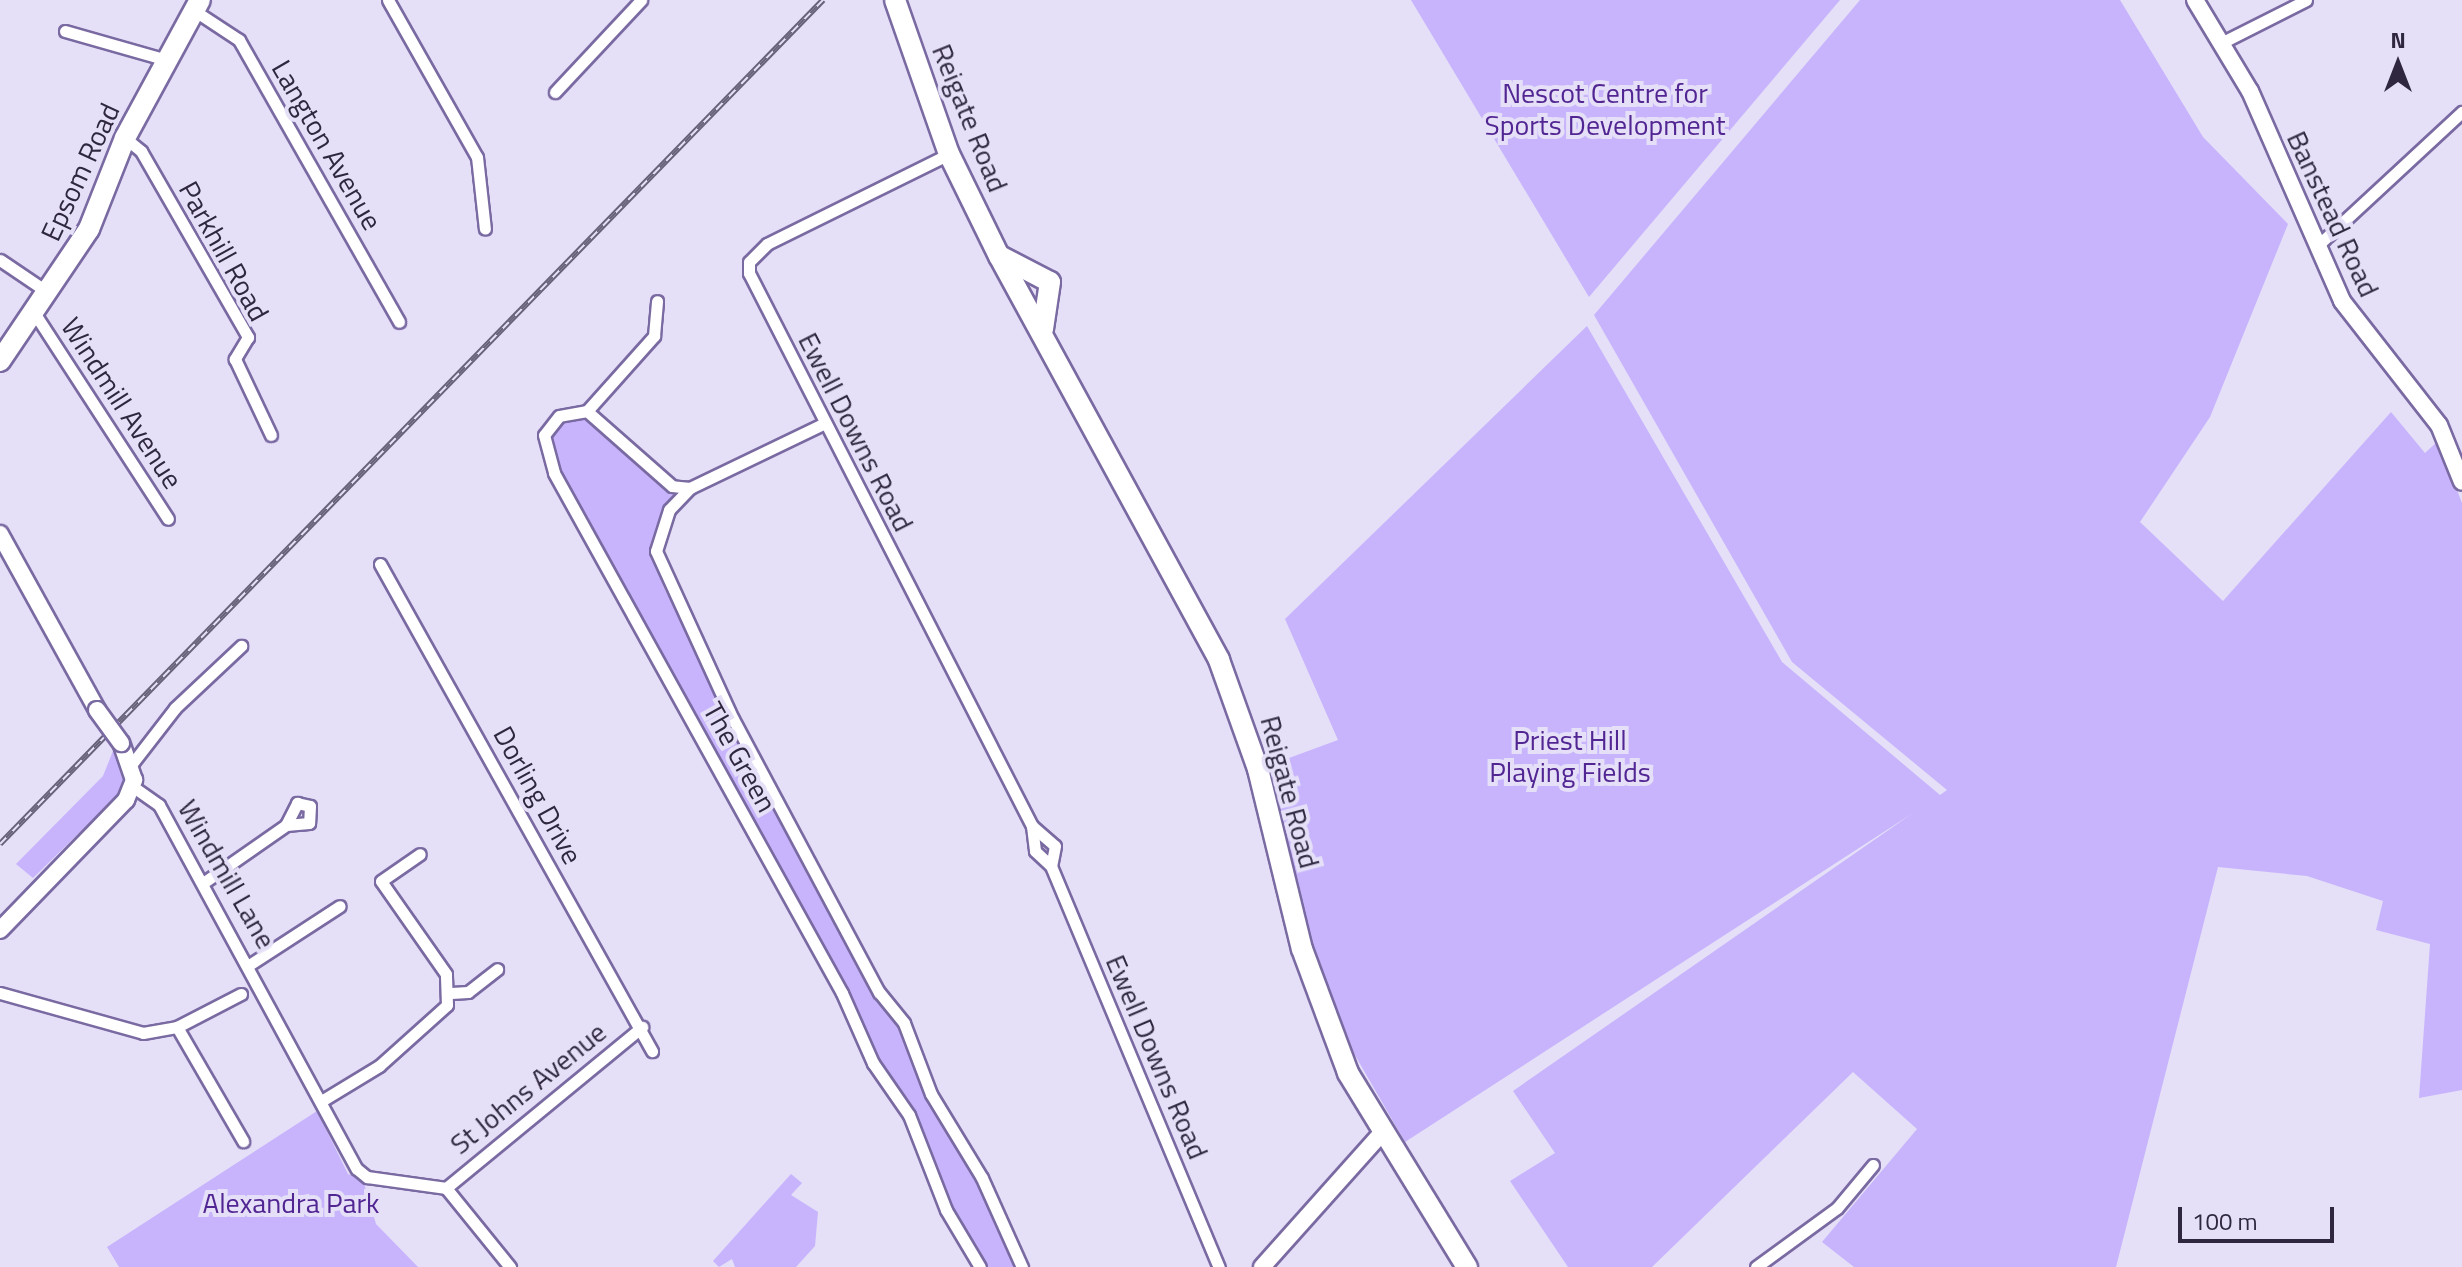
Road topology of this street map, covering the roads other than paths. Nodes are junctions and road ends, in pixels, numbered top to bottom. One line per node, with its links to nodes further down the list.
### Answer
1 (388, 0): 14 (street)
2 (641, 0): 10 (street)
3 (895, 0): 13 (highway, Reigate Road)
4 (2195, 0): 8 (street, Banstead Road)
5 (2306, 0): 8 (street)
6 (197, 5): 9 (highway, Epsom Road); 22 (street, Langton Avenue)
7 (65, 31): 9 (street)
8 (2223, 42): 15 (street, Banstead Road)
9 (167, 60): 12 (highway, Epsom Road)
10 (555, 92)
11 (2462, 112): 15 (street)
12 (125, 138): 18 (highway, Epsom Road); 26 (street, Parkhill Road)
13 (949, 154): 16 (highway, Reigate Road); 25 (street, Ewell Downs Road)
14 (485, 229)
15 (2316, 247): 27 (street, Banstead Road)
16 (999, 256): 19 (highway, Reigate Road); 19 (highway, Reigate Road)
17 (0, 260): 18 (street)
18 (50, 294): 21 (highway, Epsom Road)
19 (1033, 299): 51 (highway, Reigate Road)
20 (657, 301): 24 (street)
21 (35, 314): 23 (highway, Epsom Road); 29 (street, Windmill Avenue)
22 (399, 322)
23 (0, 361)
24 (587, 411): 28 (street); 56 (street, The Green)
25 (825, 423): 28 (street, The Green); 36 (street, Ewell Downs Road)
26 (271, 435)
27 (2462, 482)
28 (690, 488): 57 (street, The Green)
29 (168, 519)
30 (0, 534): 33 (street, bridge)
31 (380, 564): 48 (street, Dorling Drive)
32 (241, 646): 33 (street)
33 (131, 765): 34 (street)
34 (132, 786): 39 (street, Windmill Lane); 41 (street)
35 (286, 825): 39 (street)
36 (1032, 826): 38 (street, Ewell Downs Road); 38 (street, Ewell Downs Road)
37 (420, 854): 45 (street)
38 (1051, 866): 58 (street, Ewell Downs Road)
39 (203, 883): 42 (street, Windmill Lane)
40 (340, 906): 42 (street)
41 (0, 930)
42 (249, 965): 50 (street, Windmill Lane)
43 (497, 969): 45 (street)
44 (0, 993): 47 (street)
45 (451, 993): 50 (street)
46 (241, 994): 47 (street)
47 (177, 1027): 52 (street)
48 (642, 1027): 49 (street, Dorling Drive); 54 (street, St Johns Avenue)
49 (652, 1051)
50 (323, 1100): 54 (street, Windmill Lane)
51 (1380, 1135): 59 (street); 60 (highway, Reigate Road)
52 (243, 1141)
53 (1873, 1165): 61 (street)
54 (446, 1188): 55 (street)
55 (510, 1267)
56 (980, 1267)
57 (1022, 1267)
58 (1219, 1267)
59 (1262, 1267)
60 (1467, 1267)
61 (1756, 1267)

